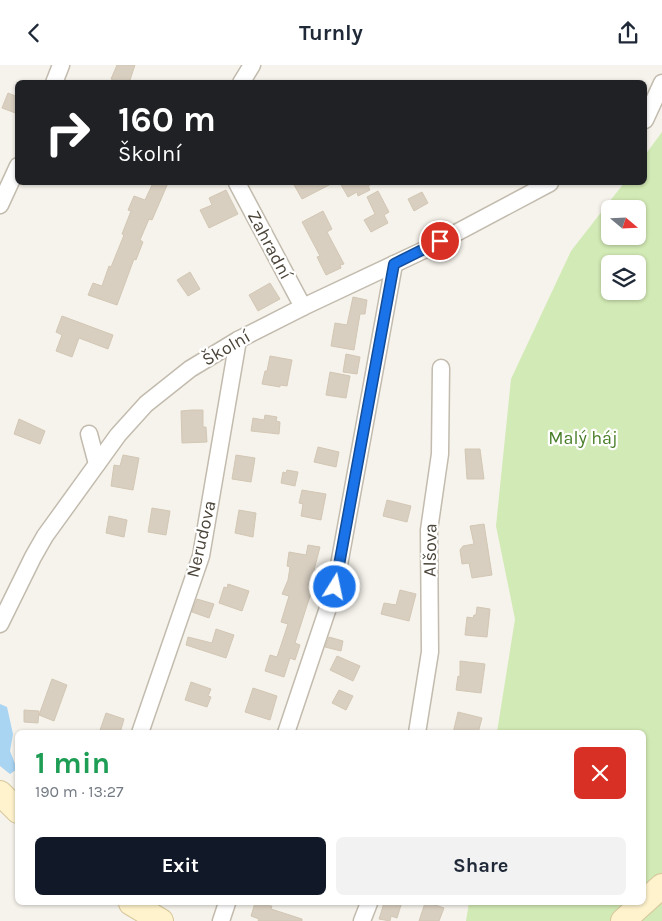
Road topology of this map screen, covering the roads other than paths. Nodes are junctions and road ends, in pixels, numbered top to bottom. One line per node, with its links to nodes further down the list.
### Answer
1 (61, 65): 3 (street)
2 (252, 65): 4 (street)
3 (55, 80)
4 (243, 80)
5 (662, 83): 6 (street)
6 (647, 117)
7 (15, 172): 10 (street)
8 (238, 185): 12 (street, Zahradní)
9 (546, 185): 11 (street, Školní)
10 (0, 205)
11 (394, 264): 12 (street, Školní); 19 (street)
12 (303, 307): 13 (street, Školní)
13 (238, 340): 16 (street, Školní); 18 (street, Nerudova)
14 (441, 368): 20 (street, Alšova)
15 (89, 434): 16 (street)
16 (97, 464): 17 (street, Školní)
17 (0, 624)
18 (141, 730)
19 (287, 730)
20 (417, 730)
21 (0, 793): 22 (street)
22 (15, 808)
23 (662, 887): 24 (street)
24 (646, 901)
25 (134, 905): 29 (street)
26 (226, 905): 30 (street)
27 (368, 905): 31 (street)
28 (641, 905): 32 (street)
29 (161, 921)
30 (221, 921)
31 (362, 921)
32 (623, 921)

